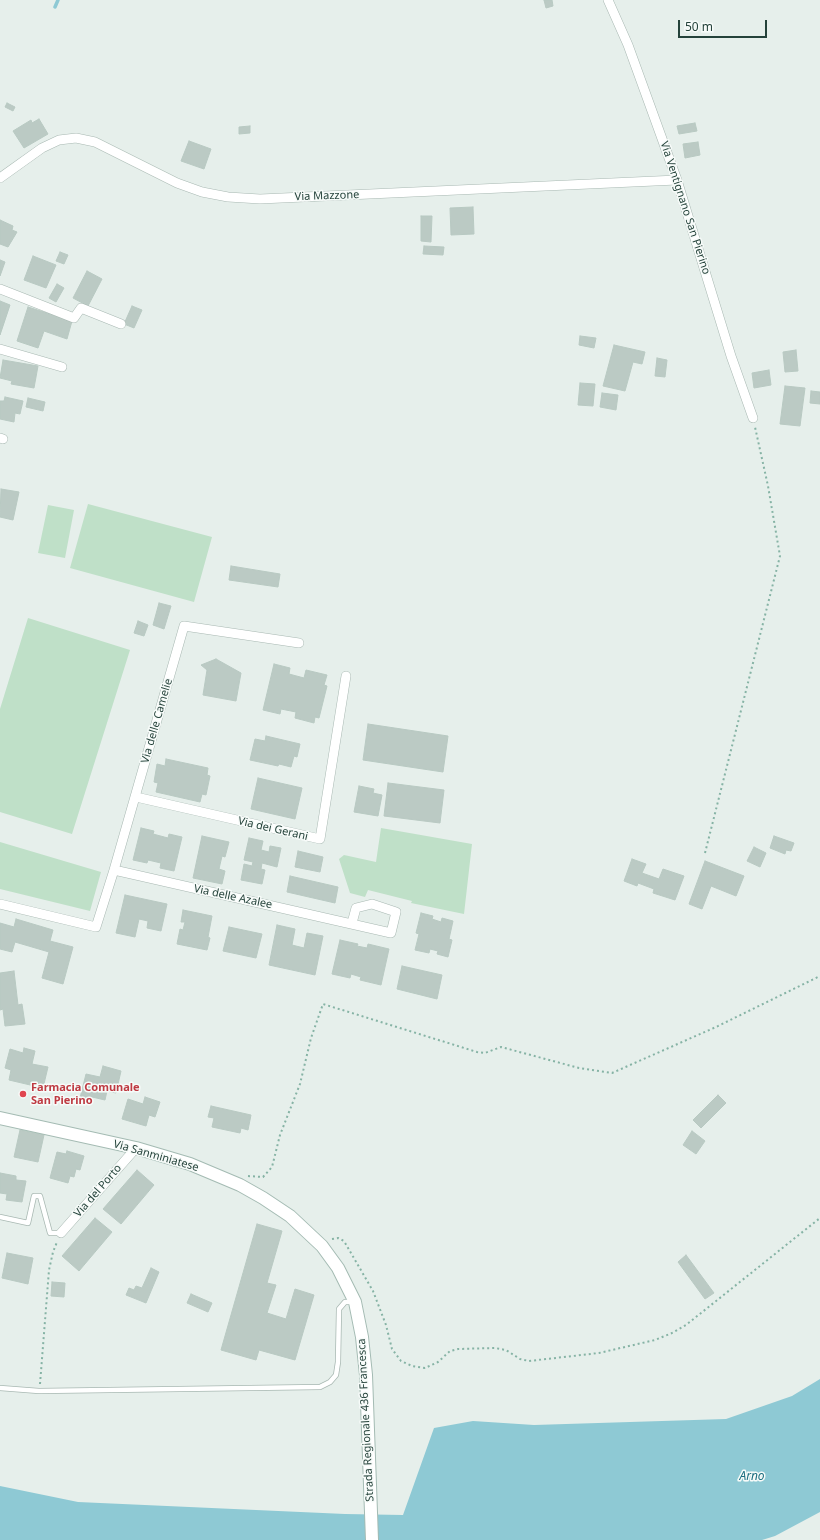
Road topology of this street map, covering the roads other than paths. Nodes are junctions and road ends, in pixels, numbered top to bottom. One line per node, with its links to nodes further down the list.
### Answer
1 (608, 0): 3 (street, Via Ventignano San Pierino)
2 (0, 178): 3 (street, Via Mazzone)
3 (677, 180): 8 (street, Via Ventignano San Pierino)
4 (0, 289): 5 (street)
5 (121, 324)
6 (0, 349): 7 (street)
7 (62, 366)
8 (753, 418)
9 (298, 643): 11 (street, Via delle Camelie)
10 (346, 676): 11 (street, Via dei Gerani)
11 (136, 796): 12 (street, Via delle Camelie)
12 (114, 870): 13 (street, Via delle Camelie); 14 (street, Via delle Azalee)
13 (0, 904)
14 (352, 923): 14 (street, Via delle Azalee)
15 (0, 1118): 16 (street, Via Sanminiatese)
16 (136, 1148): 18 (street, Via del Porto); 19 (street, Via Sanminiatese)
17 (0, 1217): 18 (lane)
18 (61, 1233)
19 (355, 1302): 20 (lane); 21 (street, Strada Regionale 436 Francesca)
20 (0, 1388)
21 (372, 1540)

